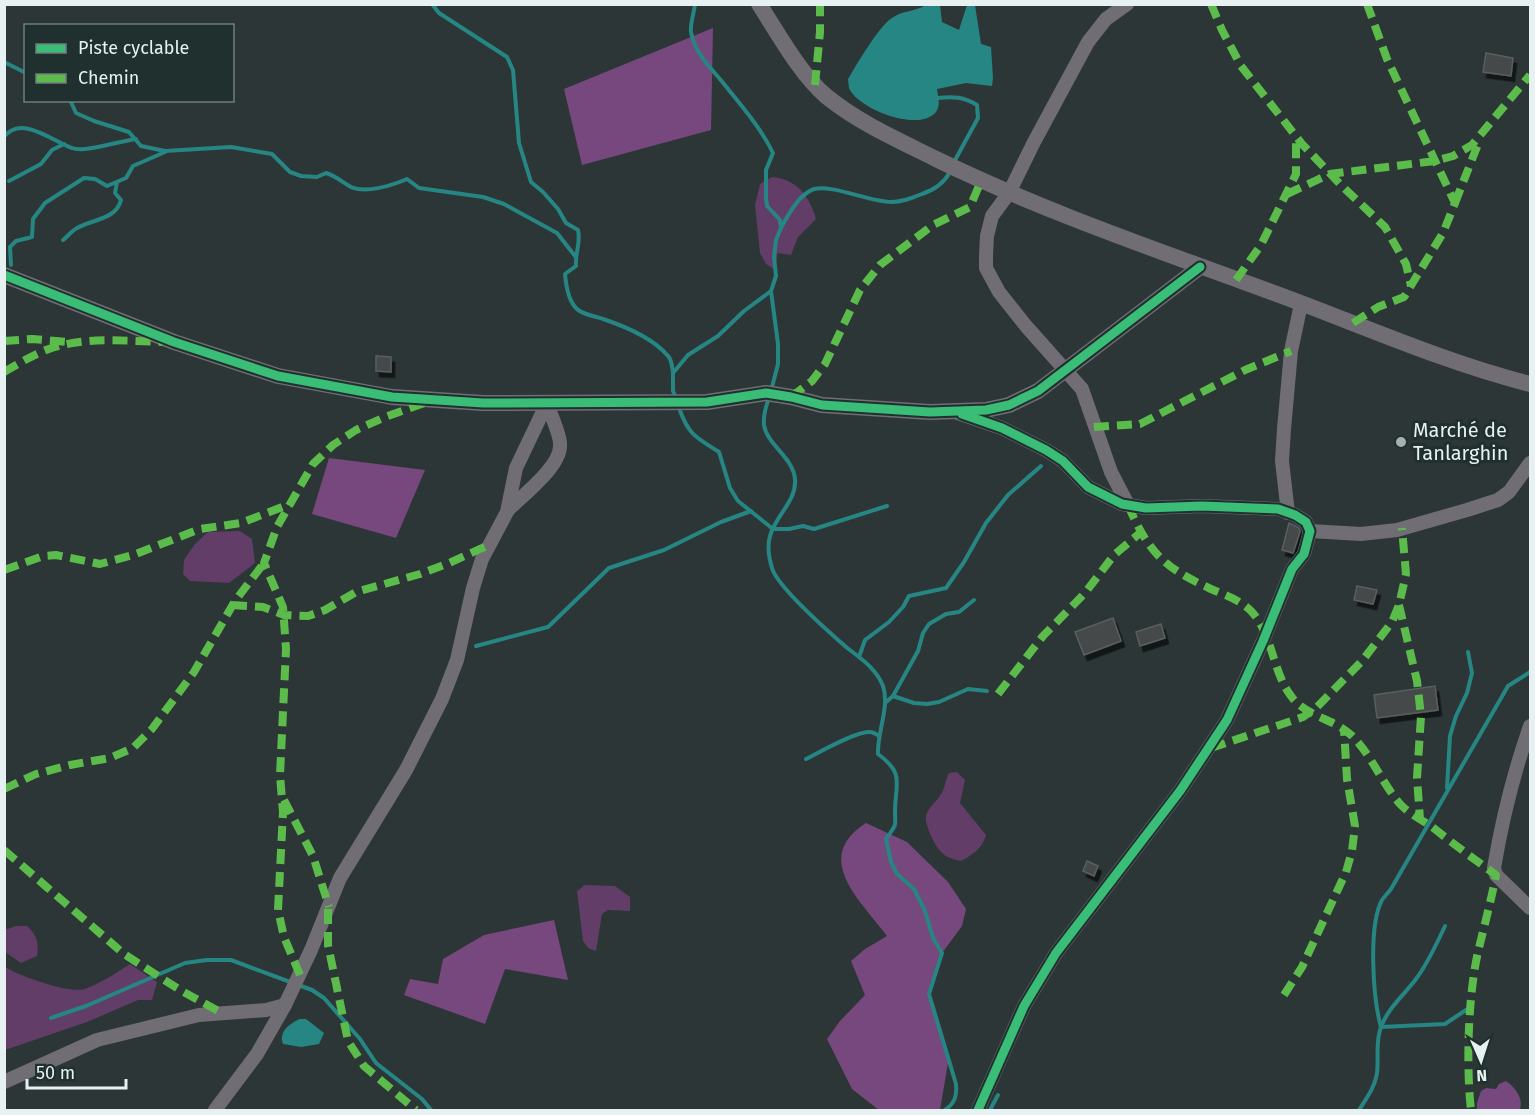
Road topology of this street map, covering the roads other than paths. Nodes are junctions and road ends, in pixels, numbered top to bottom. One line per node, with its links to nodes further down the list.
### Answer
1 (759, 4): 3 (street)
2 (1127, 4): 3 (street)
3 (1009, 193): 4 (street); 7 (street)
4 (1200, 267): 6 (street); 7 (street)
5 (4, 275): 9 (street)
6 (1301, 304): 8 (street); 14 (street)
7 (1067, 369): 10 (street); 12 (street)
8 (1530, 384)
9 (546, 403): 10 (street); 13 (street); 13 (street)
10 (950, 411): 12 (street)
11 (1530, 464): 15 (street)
12 (1128, 505): 14 (street)
13 (507, 512): 18 (street)
14 (1288, 513): 15 (street)
15 (1310, 531): 21 (street)
16 (1530, 726): 17 (street)
17 (1530, 908)
18 (285, 1005): 19 (street); 20 (street)
19 (4, 1082)
20 (215, 1110)
21 (978, 1110)

